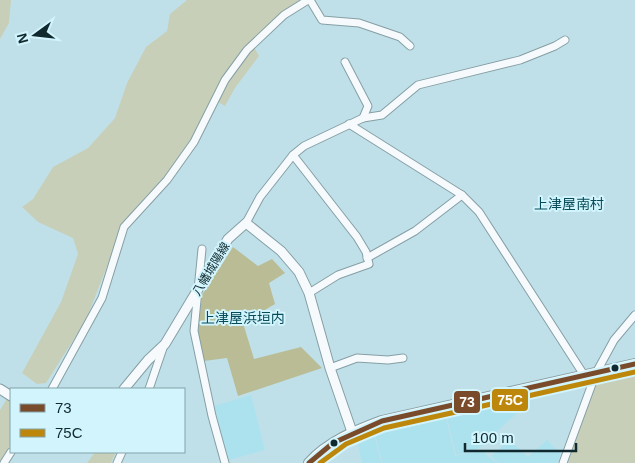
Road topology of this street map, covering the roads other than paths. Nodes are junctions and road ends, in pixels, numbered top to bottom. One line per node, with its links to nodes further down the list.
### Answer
1 (309, 0): 3 (street); 21 (street)
2 (565, 40): 5 (street)
3 (410, 46)
4 (345, 62): 5 (street)
5 (363, 118): 6 (street)
6 (349, 124): 7 (street); 8 (street)
7 (293, 155): 9 (street); 11 (street)
8 (462, 195): 11 (street); 20 (street)
9 (246, 223): 12 (main road); 13 (main road, 八幡城陽線)
10 (202, 249): 13 (street)
11 (368, 258): 12 (street)
12 (309, 293): 18 (main road)
13 (196, 294): 15 (main road, 八幡城陽線); 26 (street)
14 (635, 315): 19 (street)
15 (165, 344): 22 (main road, 八幡城陽線); 23 (street)
16 (402, 358): 18 (street)
17 (635, 364): 19 (main road)
18 (330, 368): 24 (main road)
19 (596, 373): 20 (main road); 27 (street)
20 (584, 375): 24 (main road)
21 (53, 388)
22 (125, 388)
23 (149, 388)
24 (352, 432): 25 (main road)
25 (314, 460)
26 (225, 463)
27 (563, 463)

